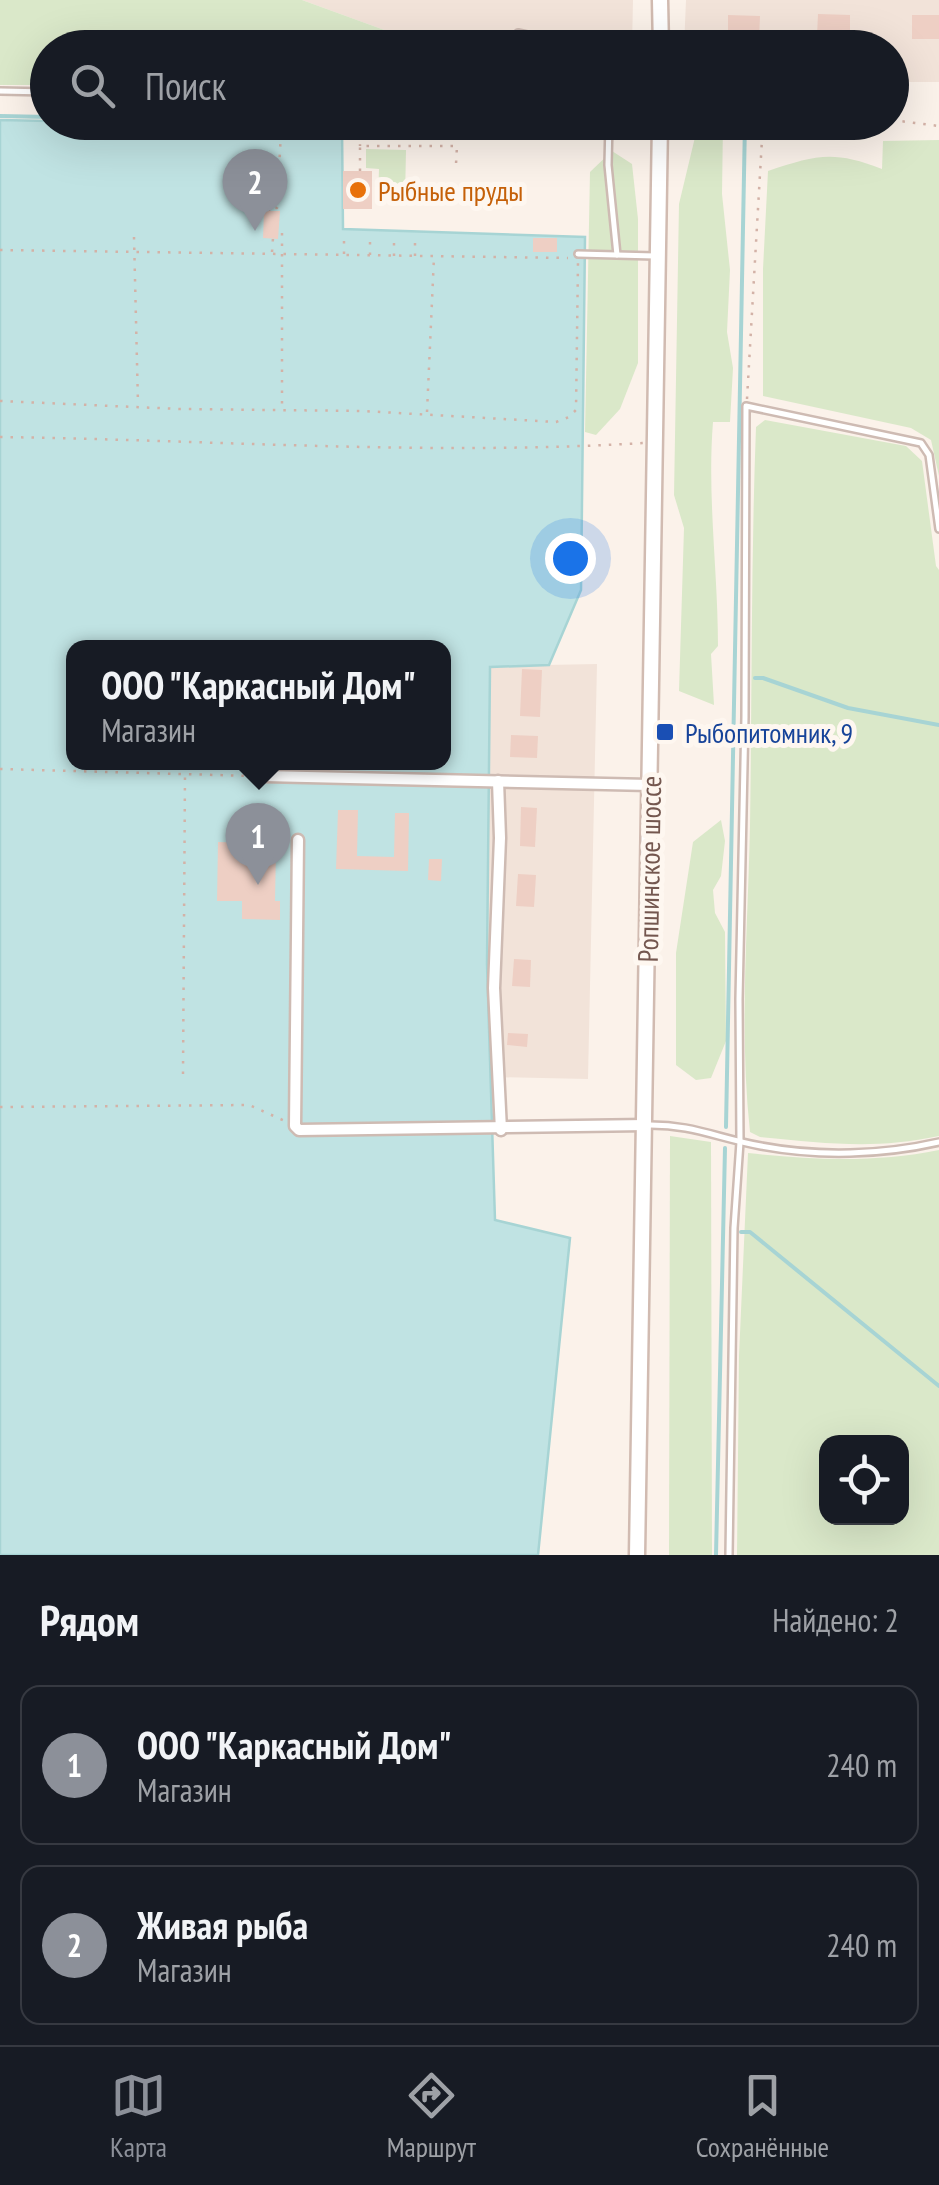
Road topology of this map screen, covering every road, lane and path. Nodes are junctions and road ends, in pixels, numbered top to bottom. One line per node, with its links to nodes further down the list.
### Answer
1 (660, 0): 2 (main road)
2 (660, 30)
3 (0, 92): 4 (lane)
4 (30, 92)
5 (909, 122): 6 (path)
6 (939, 126)
7 (280, 140): 15 (path)
8 (360, 140): 12 (path)
9 (609, 140): 32 (lane)
10 (660, 140): 33 (main road, Ропшинское шоссе)
11 (762, 140): 37 (path)
12 (360, 146): 13 (path); 14 (path)
13 (456, 164)
14 (360, 171)
15 (269, 211)
16 (282, 235): 26 (path)
17 (134, 238): 24 (path)
18 (272, 238): 25 (path)
19 (344, 241): 27 (path)
20 (370, 242): 28 (path)
21 (394, 242): 29 (path)
22 (415, 243): 31 (path)
23 (0, 250): 24 (path)
24 (134, 250): 25 (path); 36 (path)
25 (272, 252): 26 (path)
26 (282, 252): 27 (path); 38 (path)
27 (344, 253): 28 (path)
28 (370, 254): 29 (path)
29 (394, 254): 31 (path)
30 (578, 254): 32 (lane); 34 (path); 39 (path)
31 (415, 255): 34 (path)
32 (617, 255): 33 (lane)
33 (657, 256): 41 (main road, Ропшинское шоссе)
34 (434, 257): 39 (path)
35 (0, 401): 36 (path)
36 (138, 406): 38 (path)
37 (746, 406): 42 (lane); 54 (lane)
38 (282, 410): 39 (path)
39 (427, 414)
40 (0, 437): 41 (path)
41 (655, 442): 47 (main road, Ропшинское шоссе)
42 (939, 529)
43 (0, 769): 44 (path)
44 (185, 774): 45 (path); 49 (path)
45 (264, 776): 46 (street)
46 (498, 781): 47 (street); 53 (street)
47 (649, 785): 51 (main road, Ропшинское шоссе)
48 (298, 840): 52 (street)
49 (184, 1074)
50 (0, 1107): 52 (path)
51 (646, 1125): 53 (street); 54 (lane); 56 (main road, Ропшинское шоссе)
52 (295, 1126): 53 (street)
53 (500, 1130)
54 (740, 1142): 55 (lane); 57 (lane)
55 (939, 1142)
56 (637, 1555)
57 (729, 1555)

